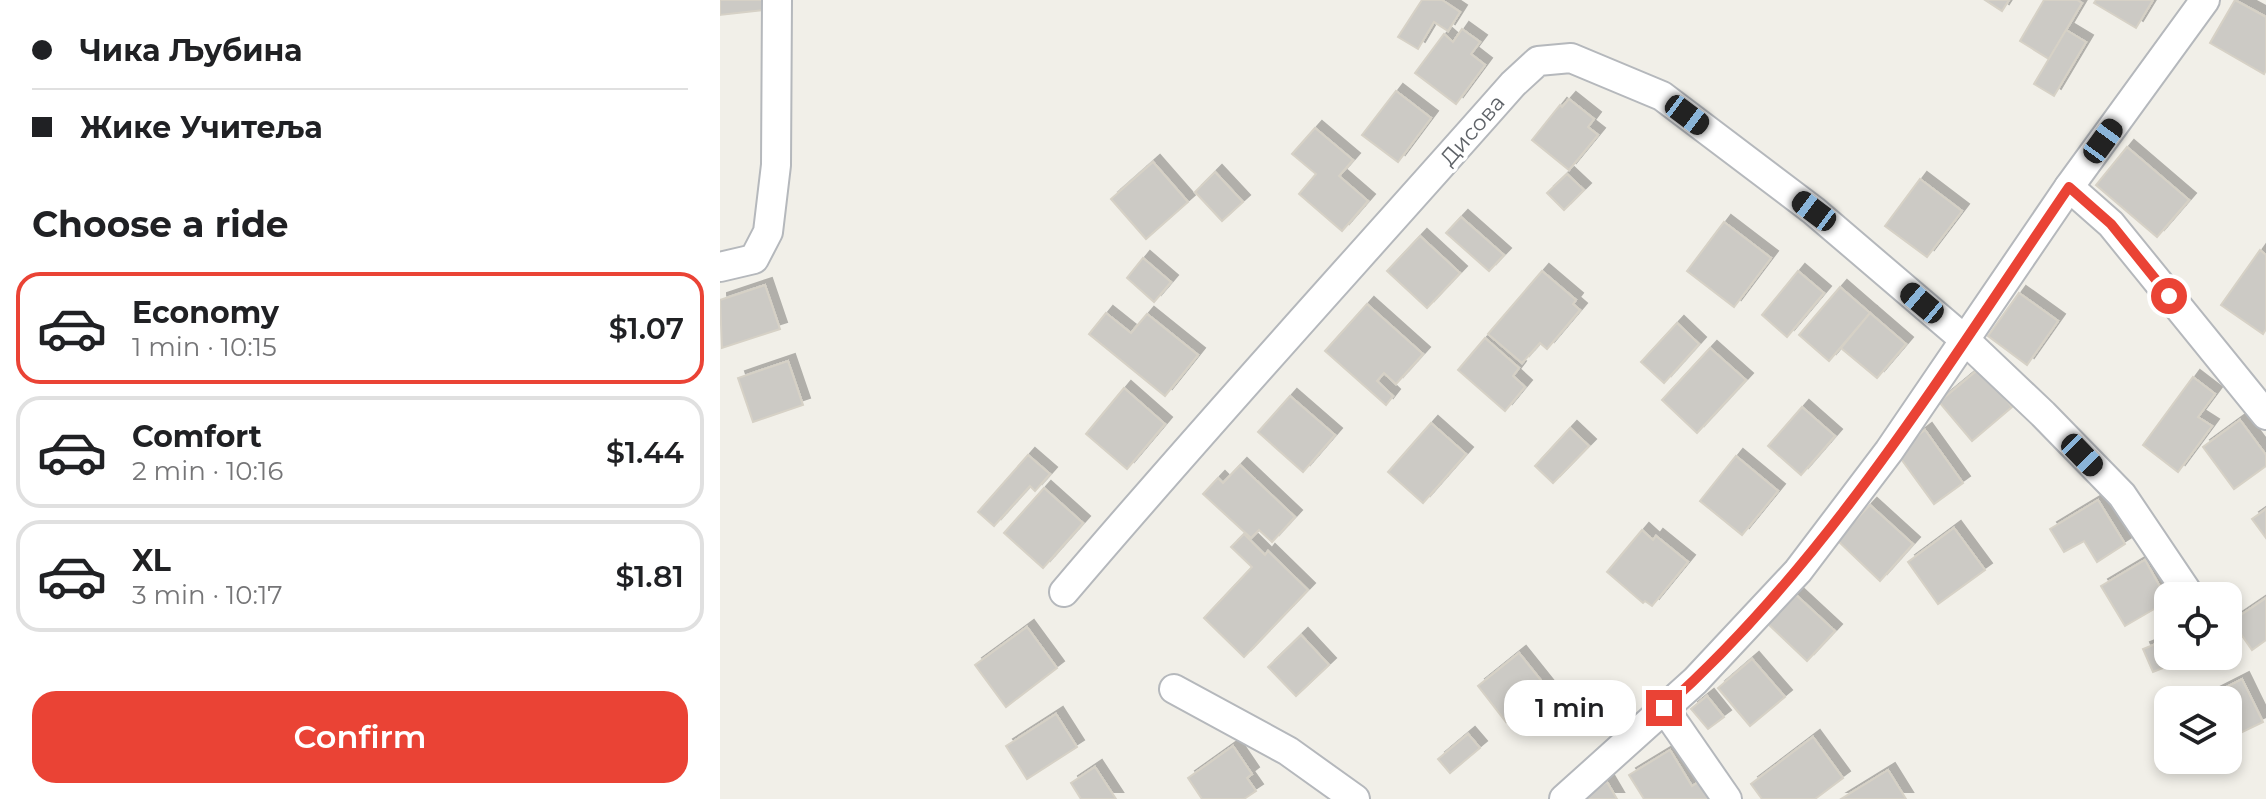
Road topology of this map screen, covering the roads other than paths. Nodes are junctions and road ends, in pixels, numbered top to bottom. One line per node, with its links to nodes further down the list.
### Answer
1 (777, 0): 4 (street)
2 (2205, 0): 3 (street)
3 (2069, 187): 5 (street); 6 (street)
4 (720, 267)
5 (1965, 340): 7 (street, Дисова); 8 (street, Дисова); 10 (street)
6 (2266, 415)
7 (2181, 582)
8 (1064, 592)
9 (1174, 689): 11 (street)
10 (1664, 708): 12 (street); 13 (street)
11 (1341, 796)
12 (1564, 799)
13 (1727, 799)

